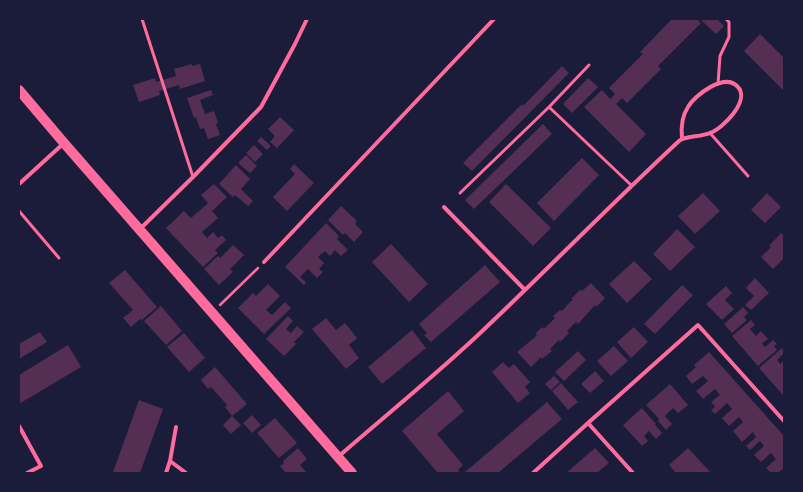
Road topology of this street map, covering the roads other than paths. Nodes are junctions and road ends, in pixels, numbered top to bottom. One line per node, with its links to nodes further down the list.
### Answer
1 (142, 19): 13 (lane)
2 (307, 19): 13 (street)
3 (494, 19): 21 (street)
4 (726, 19): 6 (lane)
5 (589, 65): 8 (lane)
6 (718, 84): 9 (street); 10 (street)
7 (19, 90): 11 (main road)
8 (549, 107): 15 (lane); 16 (lane)
9 (710, 133): 10 (street); 12 (lane)
10 (682, 138): 15 (street)
11 (64, 143): 14 (street); 19 (main road)
12 (748, 176)
13 (193, 177): 19 (street)
14 (19, 184)
15 (631, 185): 22 (street)
16 (460, 193)
17 (444, 207): 22 (street)
18 (19, 211): 20 (lane)
19 (140, 229): 27 (main road)
20 (59, 258)
21 (264, 262)
22 (525, 290): 27 (street)
23 (784, 421): 24 (street)
24 (588, 423): 33 (street); 34 (street)
25 (19, 426): 30 (street)
26 (176, 427): 28 (street)
27 (338, 457): 29 (main road)
28 (170, 461): 31 (street); 32 (street)
29 (347, 471)
30 (27, 473)
31 (166, 473)
32 (186, 473)
33 (533, 473)
34 (633, 473)

